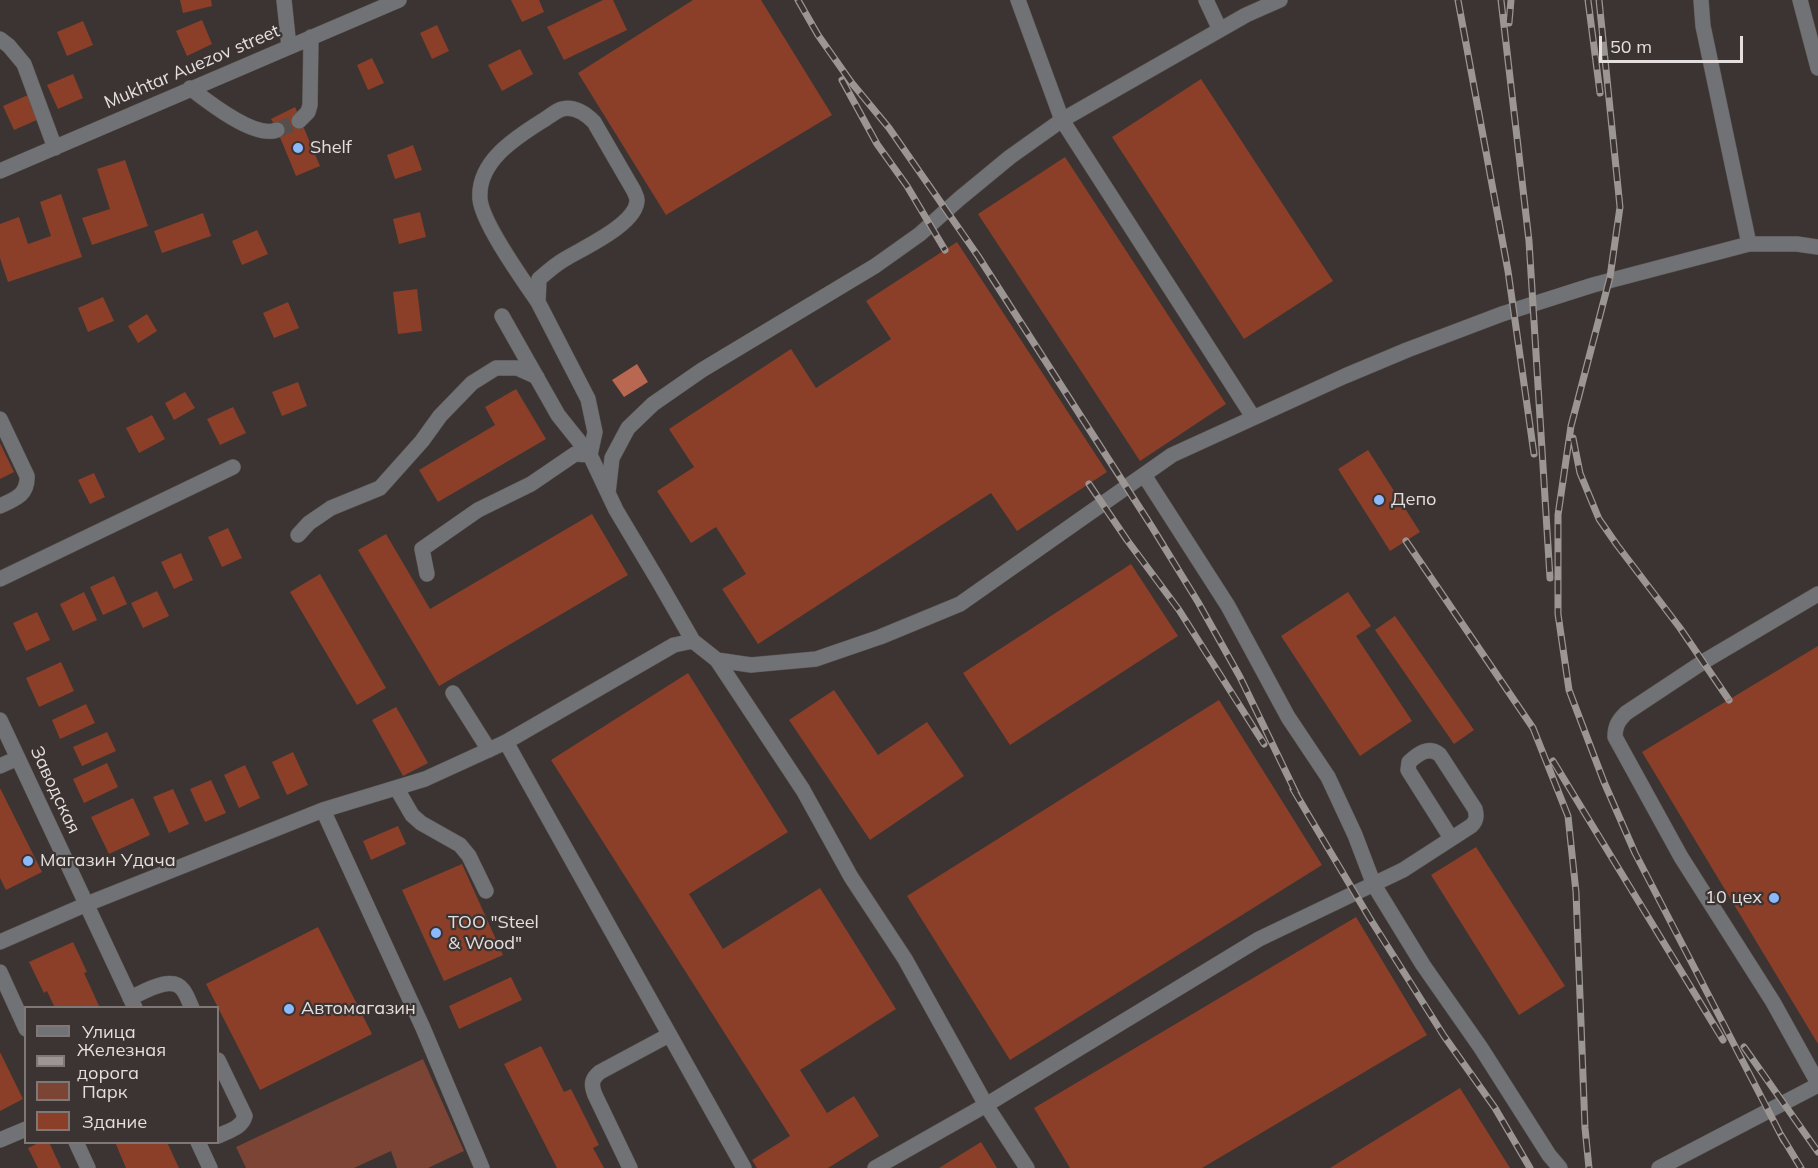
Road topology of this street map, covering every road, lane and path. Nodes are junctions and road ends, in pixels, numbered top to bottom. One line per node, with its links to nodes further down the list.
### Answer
1 (284, 0): 11 (street)
2 (399, 0): 9 (street, Mukhtar Auezov street)
3 (1018, 0): 14 (street)
4 (1206, 0): 8 (street)
5 (1280, 0): 8 (street)
6 (1701, 0): 19 (street)
7 (1800, 0): 12 (street)
8 (1220, 30): 14 (street)
9 (311, 37): 11 (street, Mukhtar Auezov street); 15 (street)
10 (0, 39): 17 (street)
11 (289, 47): 13 (street, Mukhtar Auezov street)
12 (1818, 68)
13 (190, 88): 16 (street); 17 (street, Mukhtar Auezov street)
14 (1062, 120): 24 (street); 29 (street)
15 (299, 121)
16 (277, 130)
17 (55, 148): 18 (street, Mukhtar Auezov street)
18 (0, 171)
19 (1749, 244): 20 (street); 24 (street)
20 (1818, 247)
21 (538, 302): 21 (street); 26 (street)
22 (502, 316): 23 (street)
23 (537, 377): 26 (street); 31 (street)
24 (1253, 417): 28 (street)
25 (0, 419): 30 (street)
26 (590, 455): 29 (street); 32 (street)
27 (233, 466): 33 (street)
28 (1144, 475): 36 (street); 46 (street)
29 (608, 494): 35 (street)
30 (0, 506)
31 (298, 535)
32 (427, 574)
33 (0, 579)
34 (1818, 594): 56 (street)
35 (693, 640): 36 (street); 39 (street)
36 (717, 660): 57 (street)
37 (453, 693): 40 (street)
38 (0, 720): 41 (street, Заводская)
39 (506, 742): 40 (street); 54 (street)
40 (489, 750): 43 (street)
41 (18, 758): 42 (street); 48 (street, Заводская)
42 (0, 766)
43 (397, 789): 44 (street); 47 (street)
44 (323, 810): 48 (street); 65 (street)
45 (1451, 838): 45 (street); 46 (street)
46 (1374, 885): 57 (street); 70 (street)
47 (486, 891)
48 (87, 904): 49 (street); 51 (street, Заводская)
49 (0, 942)
50 (0, 972): 53 (street)
51 (133, 1003): 52 (street)
52 (191, 1006)
53 (24, 1025)
54 (669, 1035): 66 (street); 67 (street)
55 (219, 1062): 59 (street)
56 (1818, 1084): 71 (street)
57 (986, 1105): 68 (street); 69 (street)
58 (24, 1130): 60 (street)
59 (219, 1136)
60 (0, 1140)
61 (76, 1144): 63 (street)
62 (200, 1144): 64 (street)
63 (88, 1168)
64 (210, 1168)
65 (482, 1168)
66 (630, 1168)
67 (744, 1168)
68 (875, 1168)
69 (1027, 1168)
70 (1560, 1168)
71 (1659, 1168)

